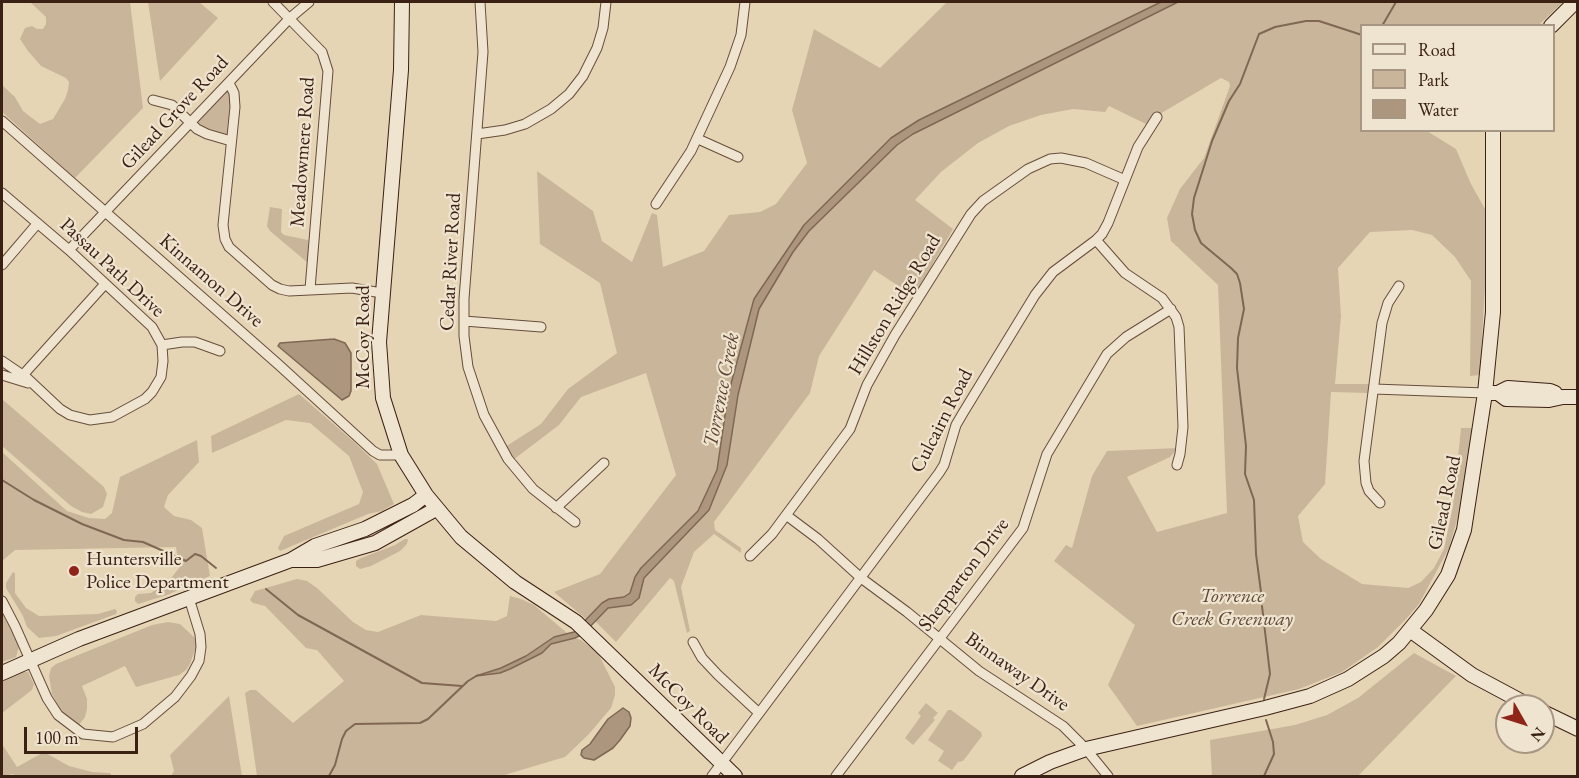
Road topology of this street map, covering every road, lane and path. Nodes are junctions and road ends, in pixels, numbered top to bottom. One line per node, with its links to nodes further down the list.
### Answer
1 (273, 2): 8 (street, Meadowmere Road)
2 (309, 2): 8 (street, Gilead Grove Road)
3 (402, 2): 31 (main road, McCoy Road)
4 (480, 2): 16 (street, Cedar River Road)
5 (606, 2): 16 (street)
6 (745, 2): 17 (street)
7 (1575, 2): 9 (main road)
8 (290, 18): 10 (street, Gilead Grove Road); 30 (street, Meadowmere Road)
9 (1553, 24)
10 (229, 83): 14 (street, Gilead Grove Road); 18 (street)
11 (153, 100): 14 (street)
12 (1156, 117): 20 (street, Culcairn Road)
13 (2, 122): 23 (street, Kinnamon Drive)
14 (191, 123): 18 (street); 23 (street, Gilead Grove Road)
15 (1493, 132): 42 (main road, Gilead Road)
16 (477, 134): 33 (street, Cedar River Road)
17 (698, 139): 19 (street); 22 (street)
18 (231, 141): 30 (street)
19 (738, 157)
20 (1125, 180): 25 (street, Culcairn Road); 51 (street, Hillston Ridge Road)
21 (2, 193): 24 (street, Passau Path Drive)
22 (656, 204)
23 (106, 213): 26 (street, Gilead Grove Road); 44 (street, Kinnamon Drive)
24 (37, 224): 26 (street, Passau Path Drive); 27 (street)
25 (1096, 240): 32 (street); 55 (street, Culcairn Road)
26 (69, 250): 28 (street, Passau Path Drive)
27 (2, 264)
28 (105, 284): 35 (street, Passau Path Drive); 39 (street)
29 (1399, 286): 41 (street)
30 (310, 290): 31 (street)
31 (381, 293): 44 (main road, McCoy Road)
32 (1171, 309): 46 (street); 59 (street, Shepparton Drive)
33 (464, 321): 34 (street); 49 (street, Cedar River Road)
34 (541, 327)
35 (162, 345): 36 (street); 40 (street, Passau Path Drive)
36 (220, 351)
37 (2, 360): 39 (street, Passau Path Drive)
38 (2, 375): 40 (street, Passau Path Drive)
39 (23, 375): 40 (street, Passau Path Drive)
40 (34, 386)
41 (1374, 389): 42 (street); 48 (street)
42 (1491, 393): 43 (main road); 58 (main road, Gilead Road)
43 (1578, 397)
44 (402, 455): 47 (main road, McCoy Road)
45 (604, 463): 49 (street)
46 (1177, 465)
47 (426, 495): 50 (main road, McCoy Road); 54 (main road)
48 (1380, 503)
49 (556, 508): 52 (street, Cedar River Road)
50 (436, 509): 54 (main road); 68 (main road, McCoy Road)
51 (786, 515): 53 (street, Hillston Ridge Road); 55 (street, Binnaway Drive)
52 (575, 522)
53 (750, 556)
54 (291, 560): 56 (main road)
55 (861, 578): 59 (street, Binnaway Drive); 64 (street, Culcairn Road)
56 (189, 598): 61 (main road); 61 (street)
57 (2, 601): 61 (street)
58 (1410, 630): 63 (main road); 67 (main road, Gilead Road)
59 (939, 638): 67 (street, Binnaway Drive); 71 (street, Shepparton Drive)
60 (693, 642): 64 (street)
61 (30, 659): 62 (main road)
62 (2, 673)
63 (1508, 694)
64 (759, 712): 68 (street, Culcairn Road)
65 (1555, 718): 66 (main road)
66 (1578, 729)
67 (1086, 749): 72 (main road, Gilead Road); 73 (street, Binnaway Drive)
68 (722, 764): 69 (street, Culcairn Road); 70 (main road, McCoy Road)
69 (712, 777)
70 (735, 777)
71 (836, 777)
72 (1022, 777)
73 (1108, 777)

